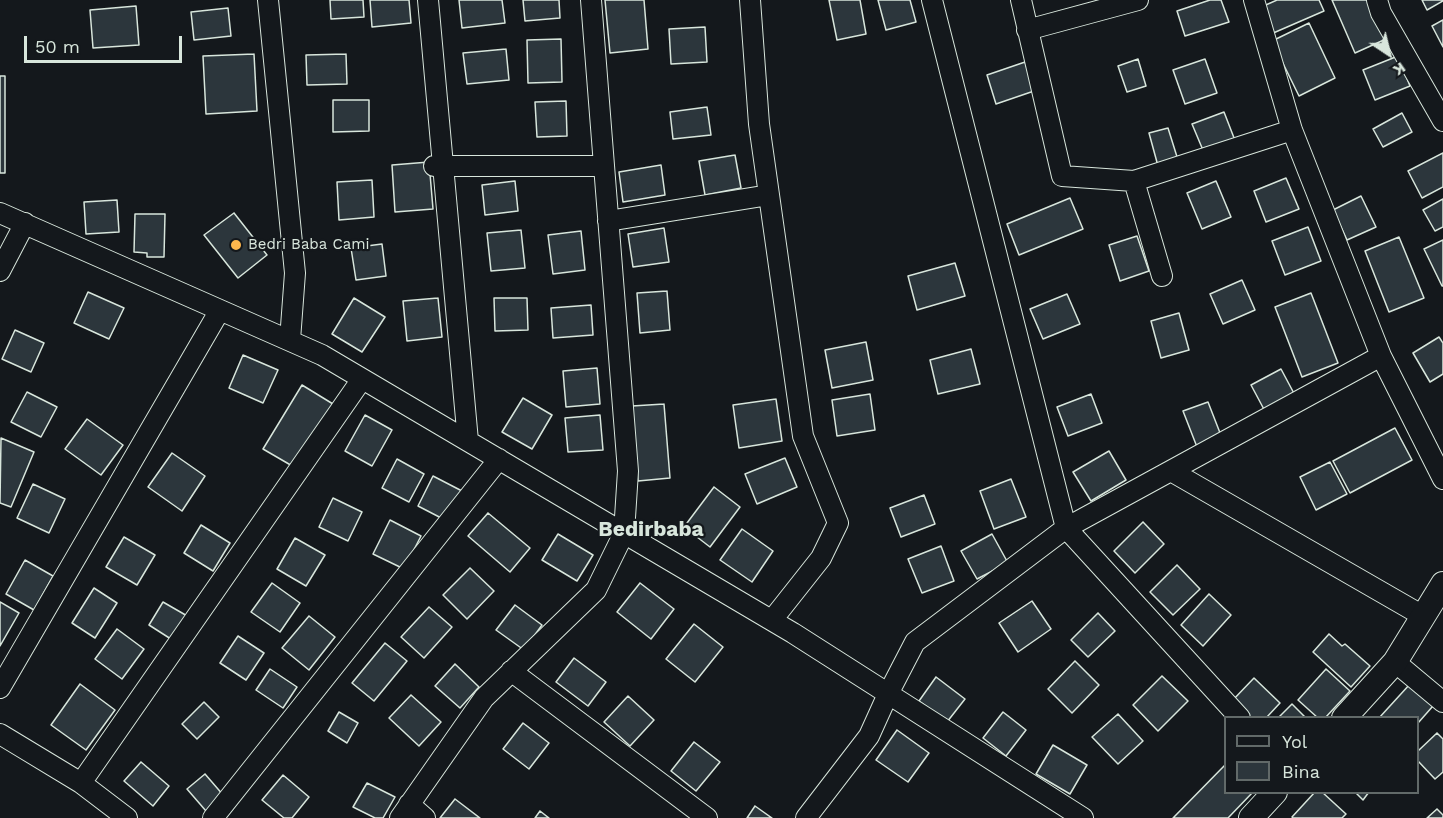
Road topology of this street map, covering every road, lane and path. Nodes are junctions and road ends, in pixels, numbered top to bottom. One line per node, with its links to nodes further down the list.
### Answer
1 (268, 0): 23 (street)
2 (428, 0): 13 (street)
3 (591, 0): 14 (street)
4 (750, 0): 16 (street)
5 (932, 0): 30 (street)
6 (1021, 0): 10 (street)
7 (1138, 0): 10 (street)
8 (1254, 0): 12 (street)
9 (1377, 0): 11 (street)
10 (1027, 30): 15 (street)
11 (1443, 121)
12 (1292, 130): 15 (street); 24 (street)
13 (439, 166): 14 (street); 26 (street)
14 (604, 166): 18 (street)
15 (1134, 181): 21 (street)
16 (769, 195): 18 (street); 34 (street)
17 (0, 213): 19 (street)
18 (608, 221): 31 (street)
19 (25, 223): 20 (street); 22 (street)
20 (0, 271)
21 (1162, 276)
22 (220, 310): 23 (street); 37 (street)
23 (290, 340): 25 (street)
24 (1381, 356): 28 (street); 29 (street)
25 (362, 379): 26 (street); 43 (street)
26 (468, 441): 27 (street)
27 (499, 459): 31 (street); 47 (street)
28 (1171, 471): 30 (street); 33 (street)
29 (1443, 479)
30 (1066, 528): 38 (street); 40 (street)
31 (624, 533): 34 (street); 36 (street)
32 (1443, 584): 33 (street)
33 (1423, 616): 35 (street)
34 (772, 620): 38 (street)
35 (1395, 662): 39 (street); 41 (street)
36 (511, 671): 45 (street); 49 (street)
37 (0, 688)
38 (888, 693): 50 (street); 51 (street)
39 (1443, 702)
40 (1239, 716)
41 (1345, 716)
42 (0, 734): 43 (street)
43 (81, 783): 46 (street)
44 (1273, 794): 52 (street)
45 (404, 811): 48 (street)
46 (127, 818)
47 (213, 818)
48 (425, 818)
49 (707, 818)
50 (806, 818)
51 (1083, 818)
52 (1251, 818)

